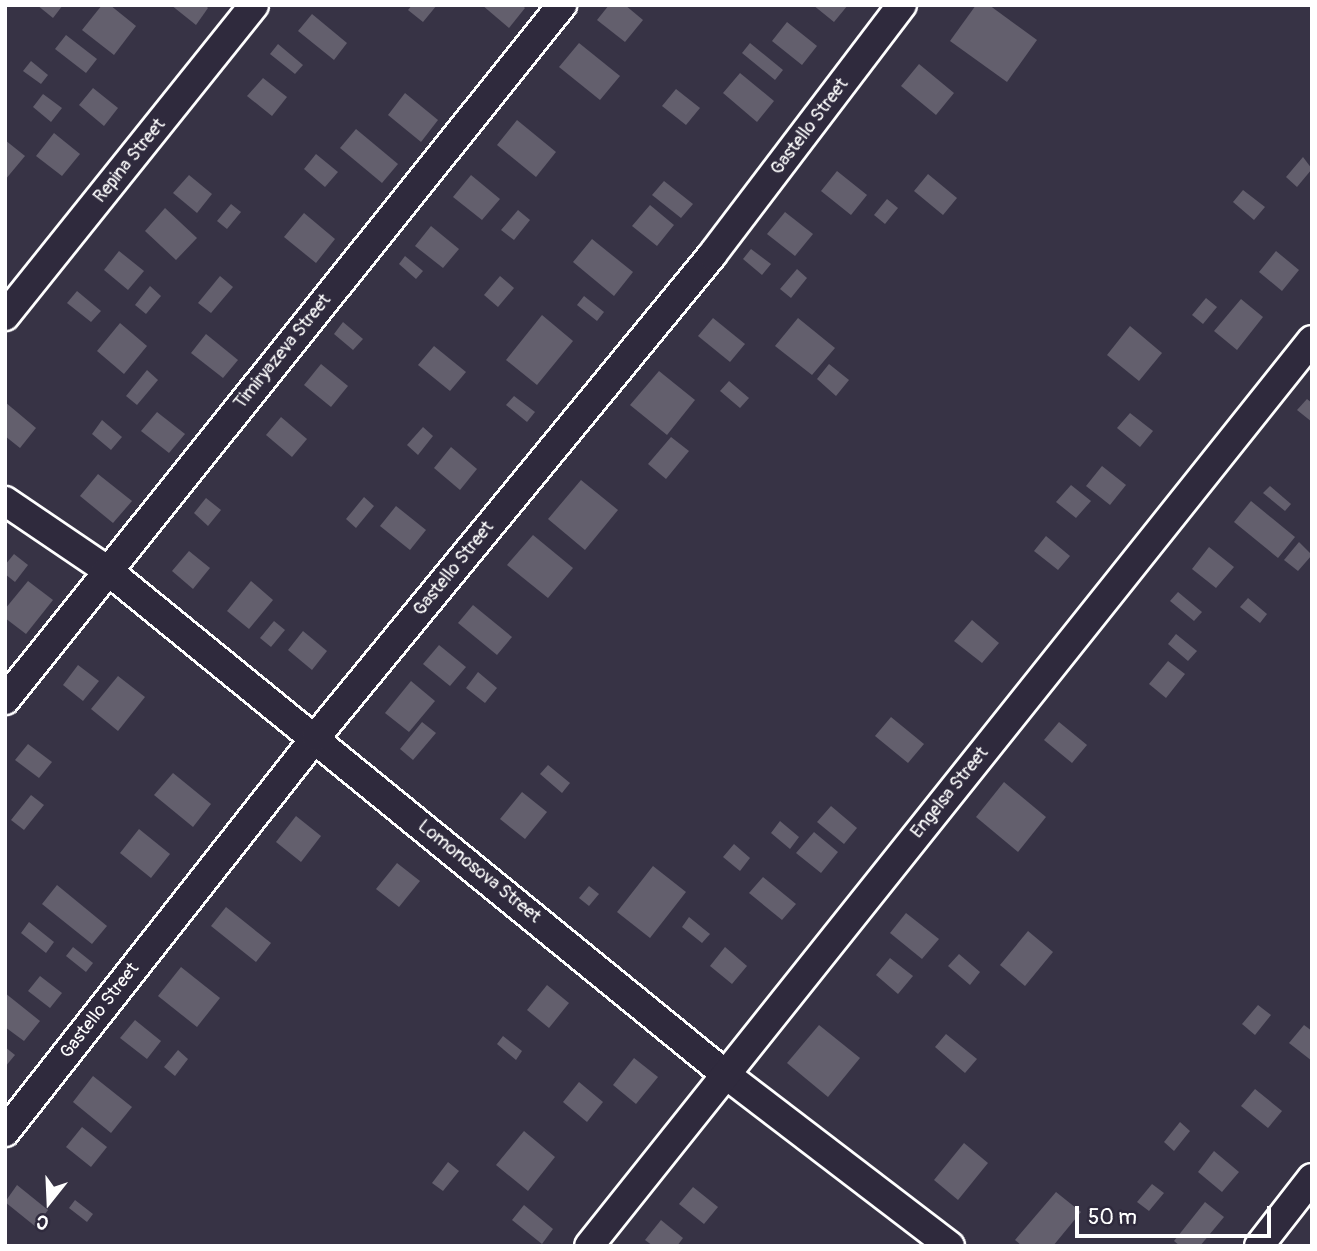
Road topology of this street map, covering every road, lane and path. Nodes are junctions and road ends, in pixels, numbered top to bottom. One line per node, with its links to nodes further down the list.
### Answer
1 (254, 5): 4 (street, Repina Street)
2 (562, 5): 7 (street, Timiryazeva Street)
3 (902, 5): 9 (street, Gastello Street)
4 (5, 316)
5 (1312, 340): 10 (street, Engelsa Street)
6 (5, 501): 7 (street, Lomonosova Street)
7 (107, 570): 8 (street, Timiryazeva Street); 9 (street, Lomonosova Street)
8 (5, 700)
9 (316, 737): 10 (street, Lomonosova Street); 11 (street, Gastello Street)
10 (724, 1074): 13 (street, Engelsa Street); 14 (street, Lomonosova Street)
11 (5, 1132)
12 (1312, 1178): 15 (street)
13 (589, 1246)
14 (950, 1246)
15 (1259, 1246)

